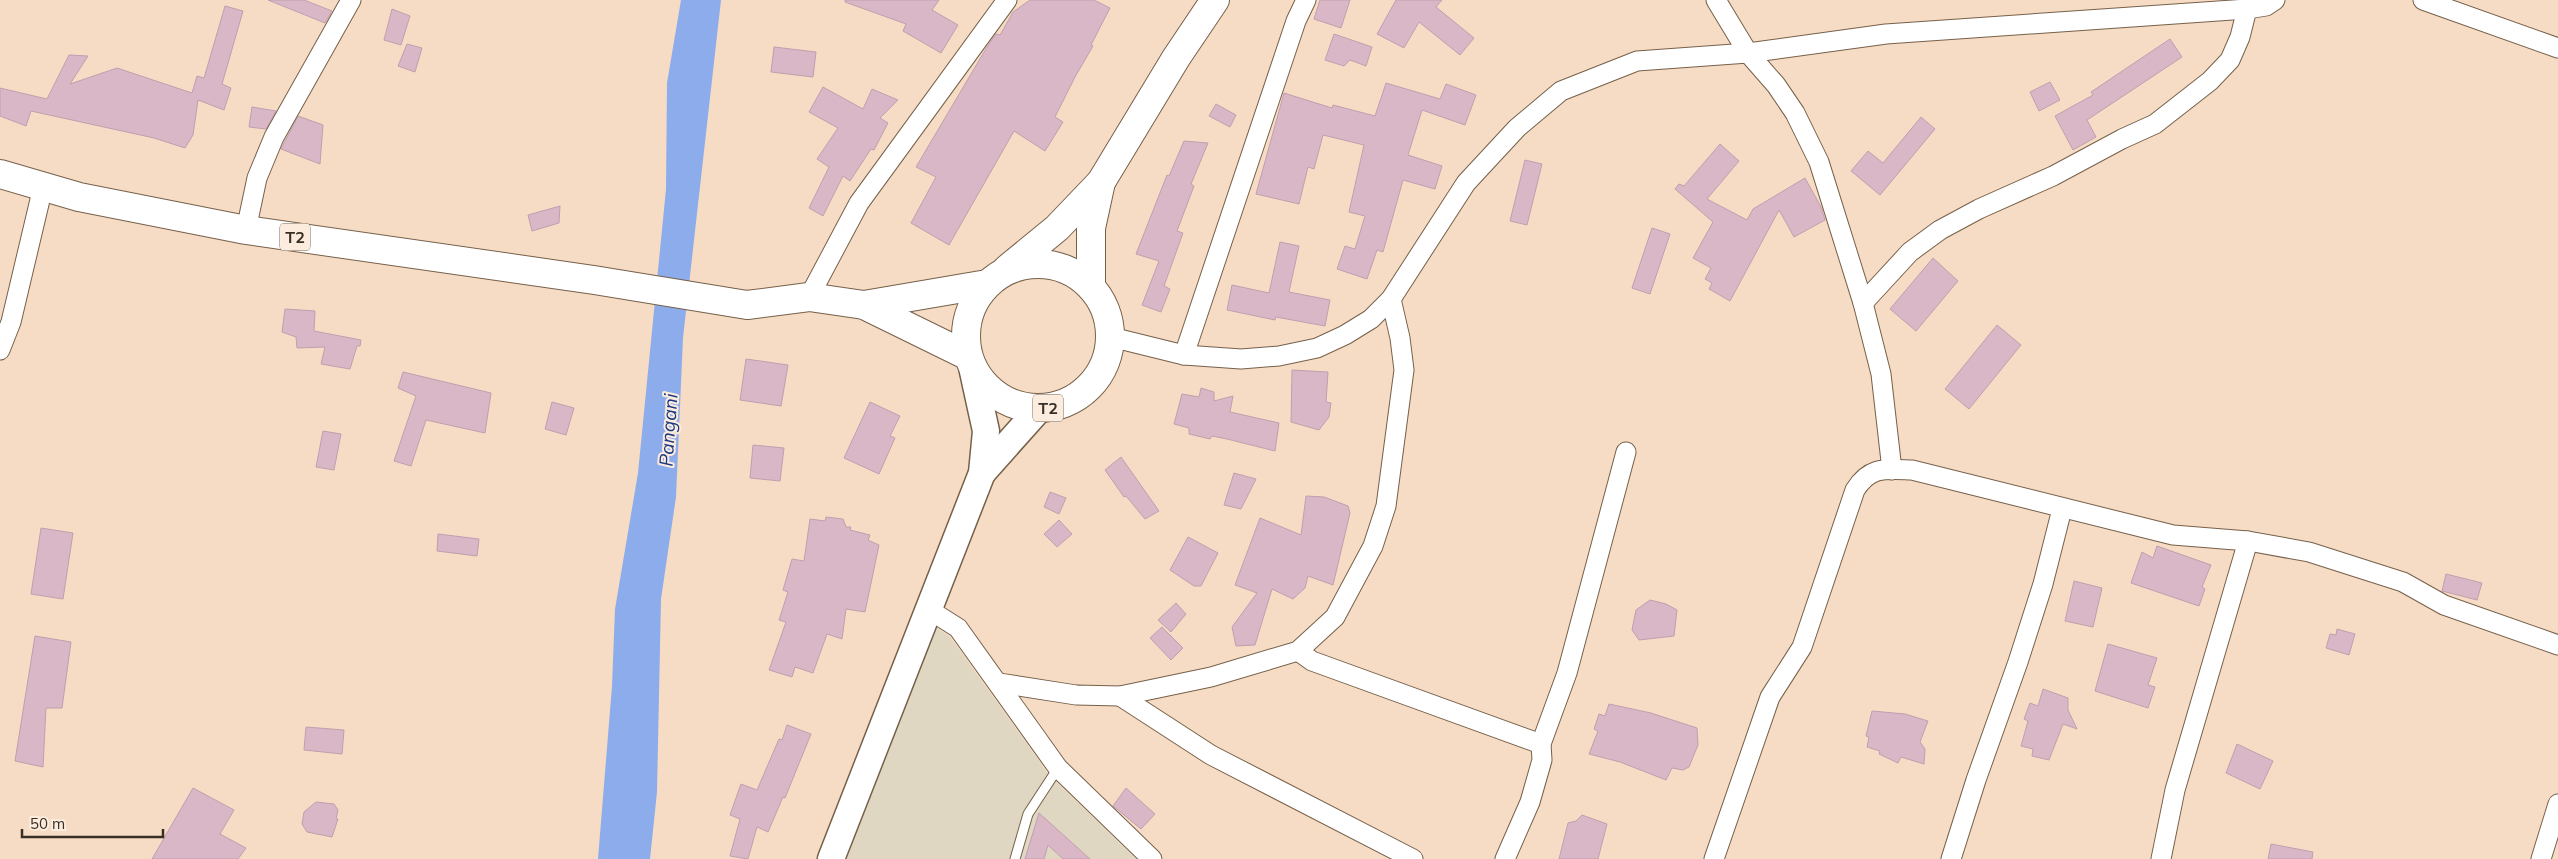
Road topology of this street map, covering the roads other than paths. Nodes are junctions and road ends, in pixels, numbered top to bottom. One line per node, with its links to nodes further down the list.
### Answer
1 (351, 0): 14 (street)
2 (1007, 0): 17 (street)
3 (1215, 0): 12 (highway, T2)
4 (1306, 0): 23 (street)
5 (1716, 0): 10 (street)
6 (2275, 0): 8 (street)
7 (2423, 0): 9 (street)
8 (2247, 9): 10 (street); 19 (street)
9 (2558, 48)
10 (1748, 53): 18 (street); 19 (street)
11 (0, 174): 13 (highway, T2)
12 (1101, 182): 15 (highway, T2); 16 (highway, T2)
13 (43, 187): 14 (highway, T2); 22 (street)
14 (246, 230): 17 (highway, T2)
15 (996, 277): 16 (highway, T2); 20 (highway, T2); 24 (highway, T2)
16 (1091, 286): 21 (highway, T2)
17 (809, 297): 20 (highway, T2)
18 (1391, 299): 23 (street); 33 (street)
19 (1863, 303): 27 (street)
20 (864, 305): 24 (highway, T2)
21 (1111, 337): 23 (street); 25 (highway, T2)
22 (0, 350)
23 (1184, 355)
24 (970, 362): 25 (highway, T2); 28 (main road)
25 (1039, 410): 28 (main road)
26 (1626, 452): 36 (street)
27 (1892, 470): 29 (street); 45 (street)
28 (982, 473): 31 (main road)
29 (2062, 509): 30 (street); 46 (street)
30 (2248, 541): 32 (street); 47 (street)
31 (928, 609): 34 (street); 40 (main road)
32 (2558, 646)
33 (1298, 651): 35 (street); 36 (street)
34 (999, 683): 35 (street); 37 (street)
35 (1120, 696): 43 (street)
36 (1541, 744): 44 (street)
37 (1058, 768): 41 (lane); 42 (street)
38 (2558, 804): 39 (street)
39 (2555, 831): 48 (street)
40 (832, 859)
41 (1015, 859)
42 (1152, 859)
43 (1413, 859)
44 (1505, 859)
45 (1714, 859)
46 (1951, 859)
47 (2162, 859)
48 (2541, 859)

